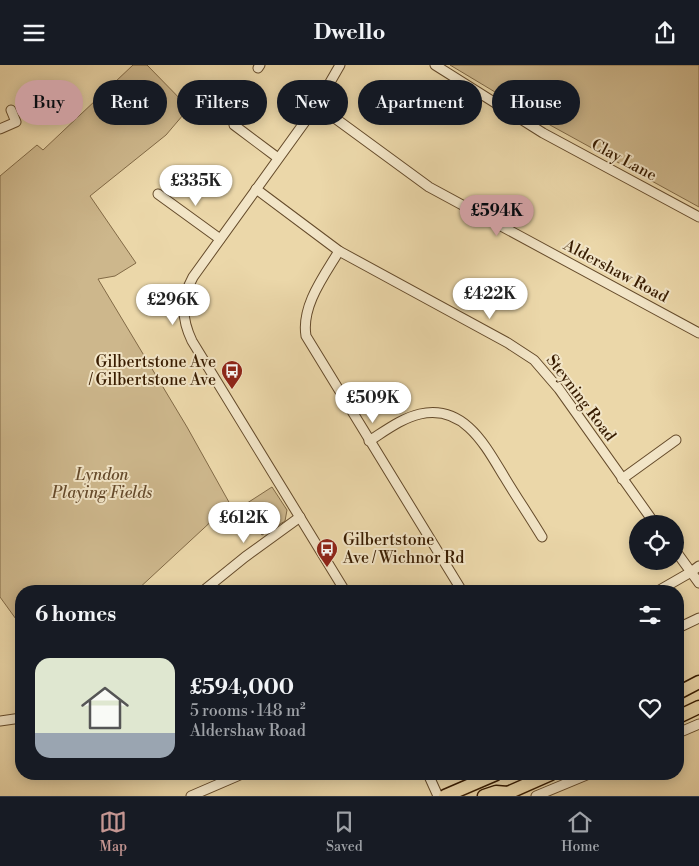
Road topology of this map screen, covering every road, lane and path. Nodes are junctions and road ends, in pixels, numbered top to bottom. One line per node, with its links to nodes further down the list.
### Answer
1 (340, 65): 3 (street)
2 (435, 65): 12 (street, Clay Lane)
3 (331, 80)
4 (11, 110): 8 (street)
5 (234, 125): 9 (street)
6 (302, 125): 9 (street)
7 (344, 125): 15 (street, Aldershaw Road)
8 (0, 129)
9 (278, 158): 10 (street)
10 (256, 189): 13 (street); 14 (street, Steyning Road)
11 (158, 194): 13 (street)
12 (699, 217)
13 (220, 239): 20 (street)
14 (339, 251): 17 (street); 18 (street, Steyning Road)
15 (699, 333)
16 (676, 439): 18 (street)
17 (369, 441): 21 (street); 28 (street)
18 (622, 479): 19 (street, Steyning Road)
19 (648, 515)
20 (300, 517): 26 (street); 27 (street)
21 (542, 537)
22 (684, 563): 24 (street)
23 (699, 566): 24 (street)
24 (691, 573): 25 (street); 29 (street)
25 (699, 583)
26 (210, 585)
27 (342, 585)
28 (458, 585)
29 (669, 585)
30 (699, 618): 31 (street)
31 (684, 625)
32 (699, 683): 33 (highway)
33 (684, 690)
34 (699, 707): 35 (highway)
35 (684, 714)
36 (15, 719): 37 (street)
37 (0, 721)
38 (699, 724): 39 (street)
39 (684, 730)
40 (228, 780): 48 (street)
41 (431, 780): 49 (street)
42 (482, 780): 50 (highway)
43 (538, 780): 47 (highway)
44 (556, 780): 46 (street)
45 (574, 780): 46 (street)
46 (560, 786): 52 (street)
47 (504, 794): 51 (highway)
48 (191, 796)
49 (438, 796)
50 (445, 796)
51 (484, 796)
52 (536, 796)

